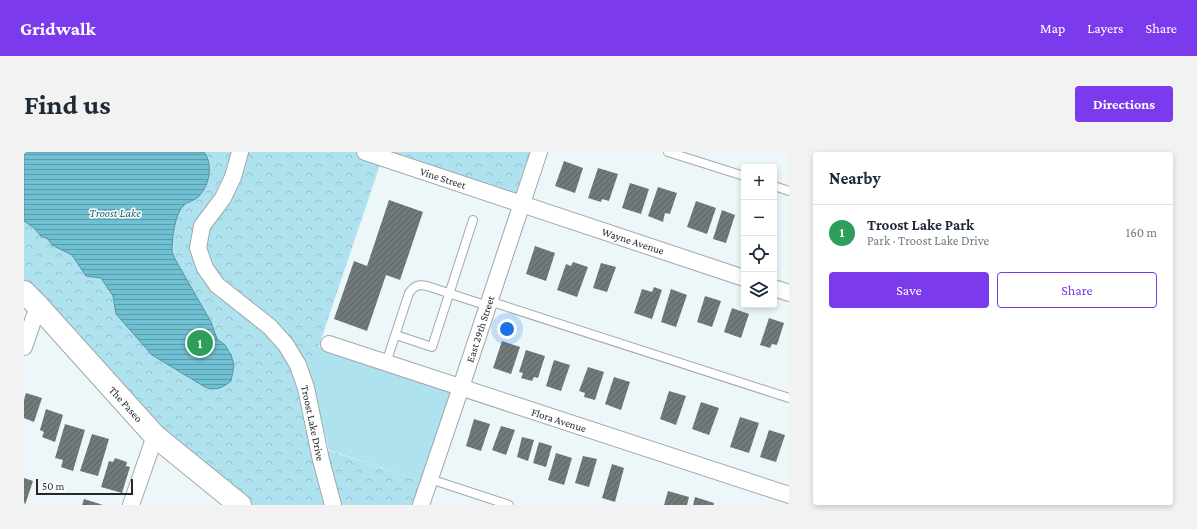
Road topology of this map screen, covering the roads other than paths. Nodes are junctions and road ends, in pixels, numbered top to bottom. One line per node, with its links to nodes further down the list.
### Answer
1 (240, 152): 27 (street, Troost Lake Drive)
2 (365, 152): 8 (street, Vine Street)
3 (539, 152): 8 (street, East 29th Street)
4 (668, 152): 5 (lane)
5 (741, 175)
6 (777, 187): 7 (lane)
7 (789, 191)
8 (521, 204): 10 (street, Wayne Avenue); 15 (street, East 29th Street)
9 (473, 220): 12 (lane)
10 (741, 277)
11 (777, 289): 13 (street)
12 (449, 293): 15 (lane); 16 (lane); 16 (lane)
13 (789, 293)
14 (31, 299): 18 (street); 22 (main road, The Paseo)
15 (489, 303): 20 (street, East 29th Street); 21 (lane)
16 (396, 335): 19 (lane)
17 (329, 344): 19 (street, Flora Avenue)
18 (24, 347)
19 (386, 362): 20 (street, Flora Avenue)
20 (461, 387): 23 (street, East 29th Street); 24 (street, Flora Avenue)
21 (789, 398)
22 (155, 436): 25 (street); 26 (main road, The Paseo)
23 (430, 479): 28 (street, East 29th Street); 29 (lane)
24 (789, 495)
25 (131, 505)
26 (240, 505)
27 (333, 505)
28 (421, 505)
29 (509, 505)

